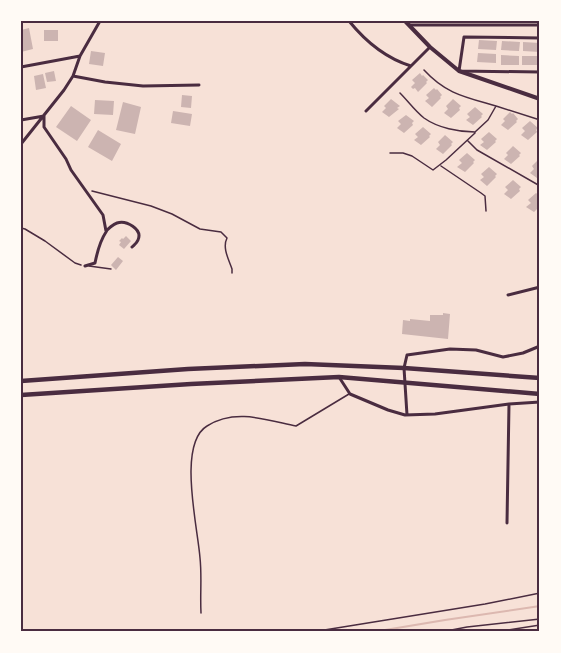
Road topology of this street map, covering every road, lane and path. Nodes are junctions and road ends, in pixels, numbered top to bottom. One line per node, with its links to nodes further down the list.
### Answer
1 (100, 21): 8 (street)
2 (349, 21): 9 (street)
3 (405, 21): 4 (street)
4 (409, 25): 5 (street); 7 (street)
5 (540, 25)
6 (540, 38): 12 (street)
7 (430, 47): 9 (street); 12 (street)
8 (80, 56): 10 (street); 14 (street)
9 (411, 66): 19 (street)
10 (21, 67)
11 (424, 70): 18 (lane)
12 (459, 71): 13 (street); 17 (street)
13 (540, 72)
14 (73, 76): 15 (street); 20 (street)
15 (199, 85)
16 (400, 93): 23 (lane)
17 (540, 99)
18 (496, 106): 22 (lane); 23 (lane)
19 (366, 111)
20 (44, 116): 21 (street); 25 (street); 29 (street)
21 (21, 120)
22 (540, 120)
23 (475, 132): 24 (lane)
24 (468, 140): 27 (lane); 28 (lane)
25 (21, 144)
26 (390, 153): 27 (lane)
27 (440, 165): 30 (lane)
28 (540, 186)
29 (85, 190): 32 (street); 36 (path)
30 (486, 211)
31 (21, 228): 34 (path)
32 (106, 231): 33 (street); 34 (street)
33 (132, 247)
34 (85, 266): 35 (lane)
35 (111, 269)
36 (232, 273)
37 (540, 286): 38 (street)
38 (508, 295)
39 (540, 346): 40 (street)
40 (404, 368): 42 (highway); 43 (highway); 44 (street)
41 (339, 377): 44 (highway); 45 (street); 47 (highway)
42 (540, 378)
43 (21, 381)
44 (404, 382): 46 (highway); 50 (street)
45 (350, 394): 50 (street); 53 (lane)
46 (540, 394)
47 (21, 395)
48 (540, 402): 49 (street)
49 (509, 404): 50 (street); 51 (street)
50 (408, 415)
51 (507, 523)
52 (540, 593): 56 (path)
53 (201, 613)
54 (540, 619): 57 (path)
55 (540, 625): 58 (path)
56 (312, 632)
57 (441, 632)
58 (495, 632)

